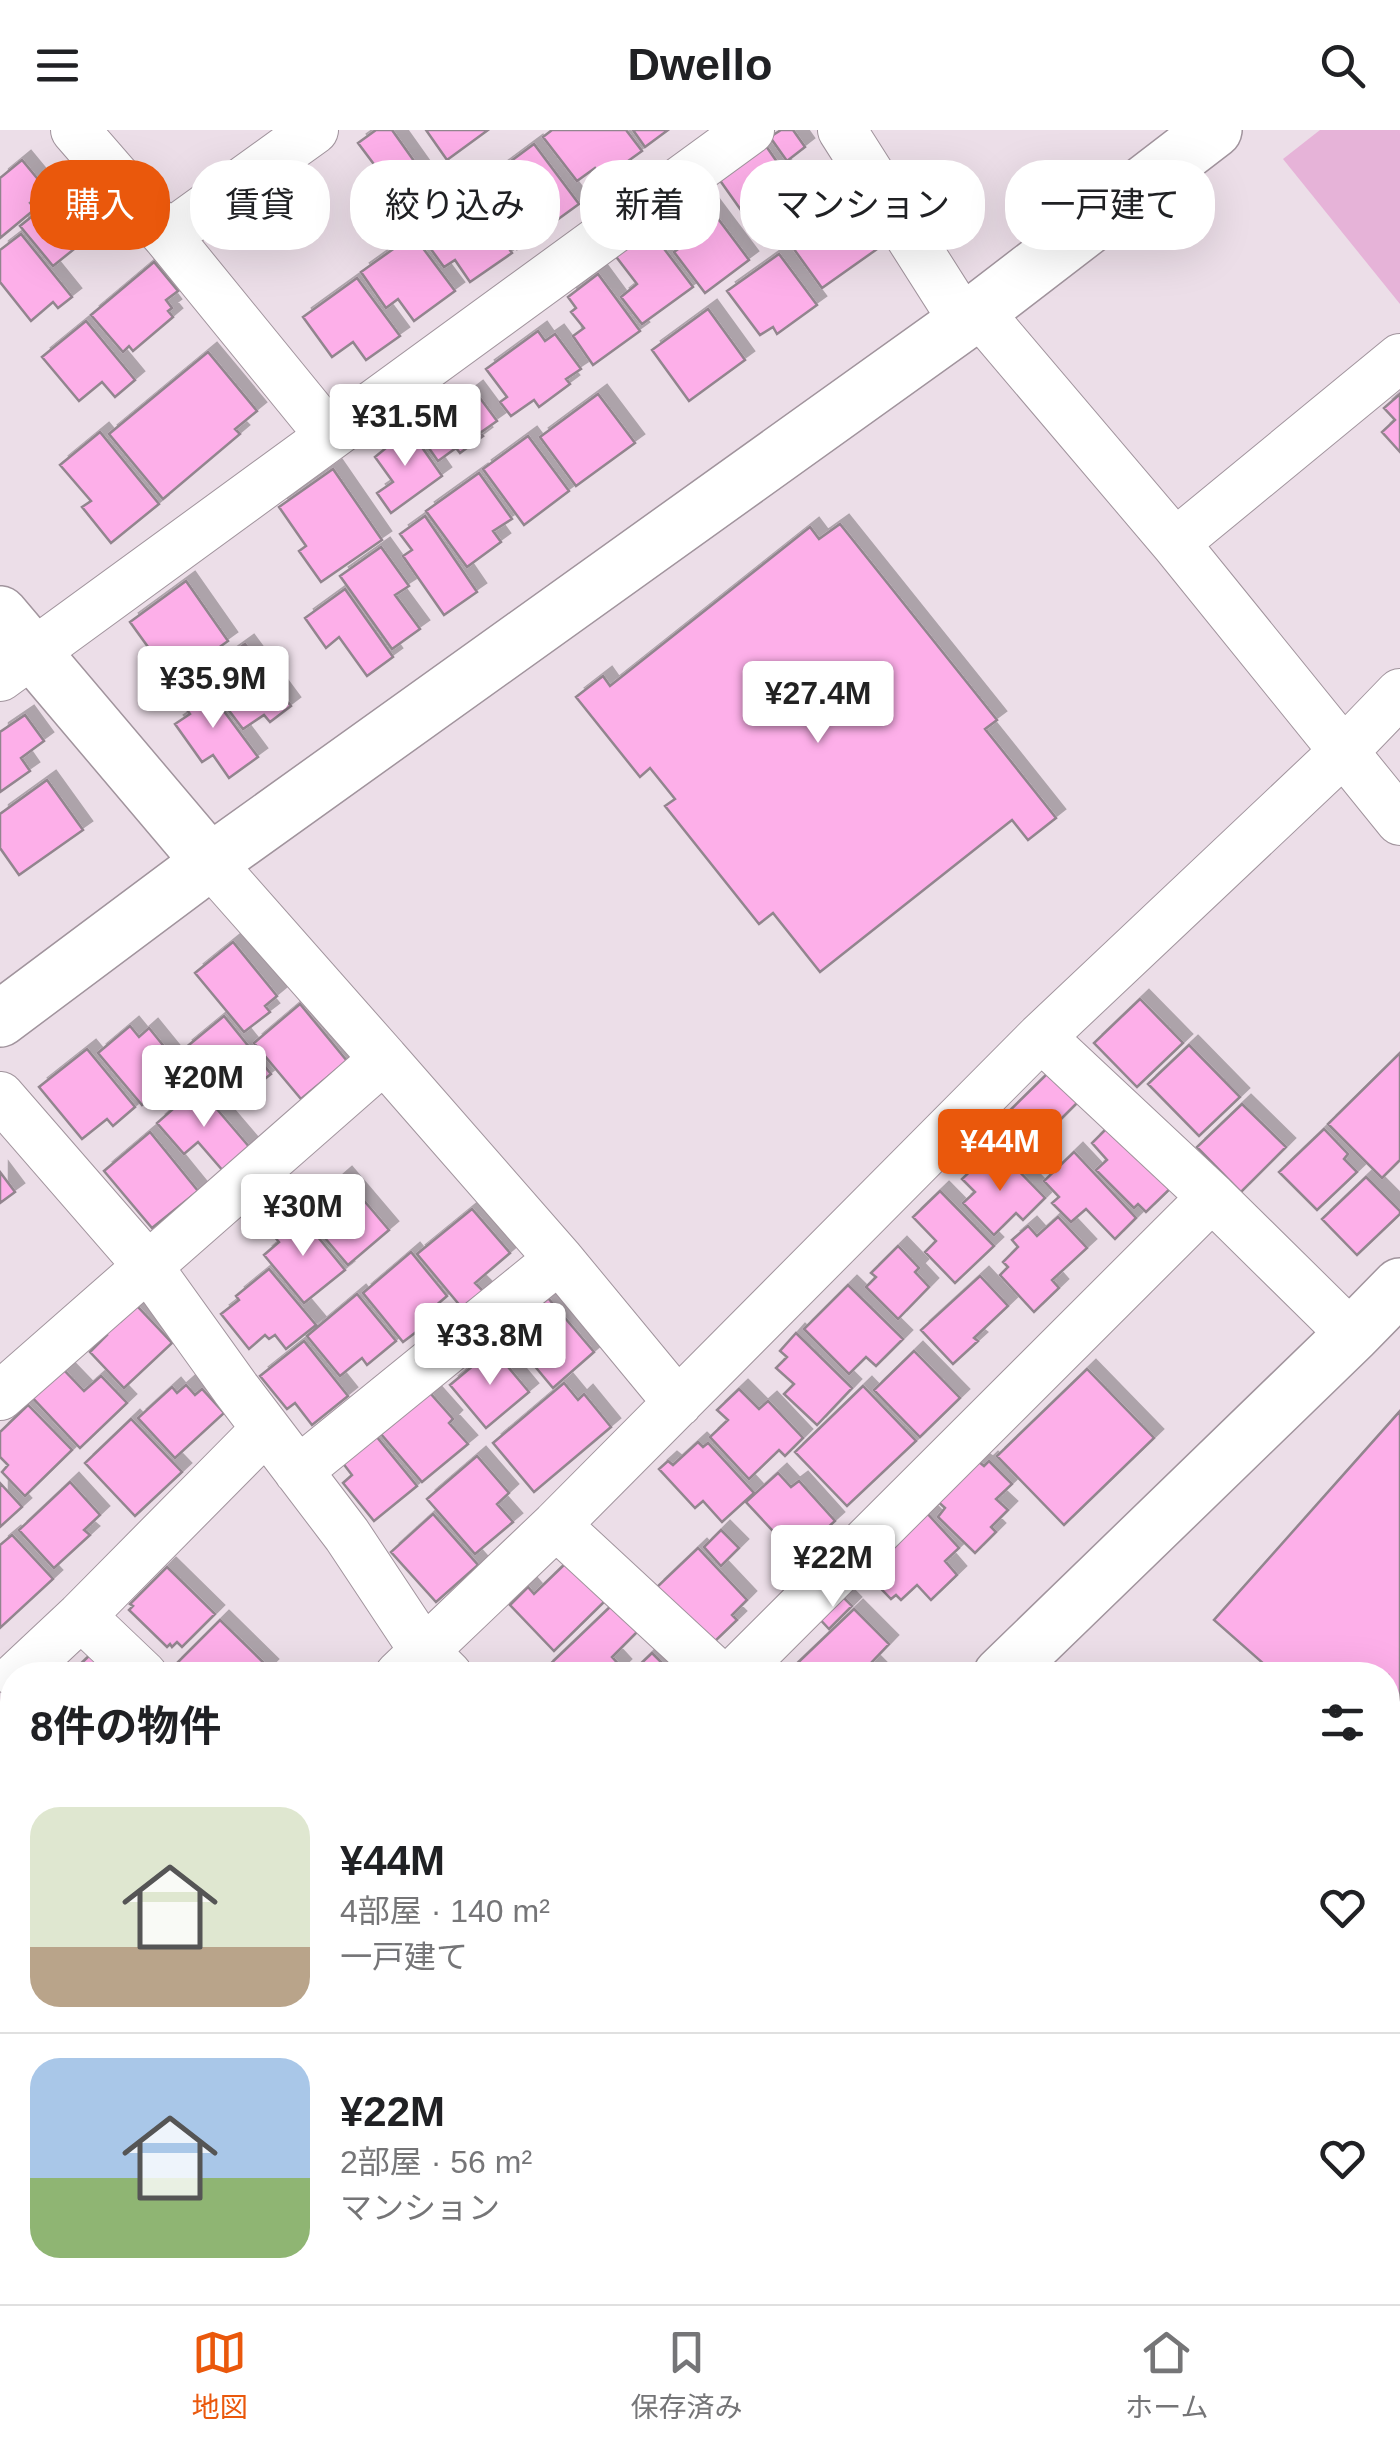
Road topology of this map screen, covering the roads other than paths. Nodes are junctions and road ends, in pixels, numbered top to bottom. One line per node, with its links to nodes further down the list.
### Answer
1 (75, 130): 6 (street)
2 (314, 130): 7 (street)
3 (750, 130): 11 (street)
4 (842, 130): 9 (street)
5 (1214, 130): 9 (street)
6 (101, 160)
7 (170, 235)
8 (170, 238): 11 (street)
9 (971, 317): 12 (street); 17 (street)
10 (1400, 358): 12 (street)
11 (330, 436): 13 (street)
12 (1175, 544): 15 (street)
13 (11, 648): 17 (street)
14 (1400, 694): 15 (street)
15 (1343, 752): 16 (street); 19 (street)
16 (1400, 821)
17 (210, 862): 18 (street); 20 (street)
18 (0, 1019)
19 (1041, 1037): 22 (street); 28 (street)
20 (384, 1059): 23 (street); 24 (street)
21 (0, 1096): 24 (street)
22 (1212, 1196): 26 (street); 38 (street)
23 (559, 1259): 28 (street); 30 (street)
24 (147, 1266): 27 (street); 29 (street)
25 (1400, 1286): 26 (street)
26 (1352, 1335): 39 (street)
27 (0, 1396)
28 (678, 1403): 31 (street)
29 (266, 1429): 30 (street); 32 (street)
30 (298, 1471): 35 (street)
31 (556, 1525): 36 (street); 37 (street)
32 (81, 1616): 33 (street); 34 (street)
33 (32, 1662)
34 (129, 1662)
35 (420, 1662)
36 (428, 1662)
37 (704, 1662)
38 (745, 1662)
39 (1014, 1662)

